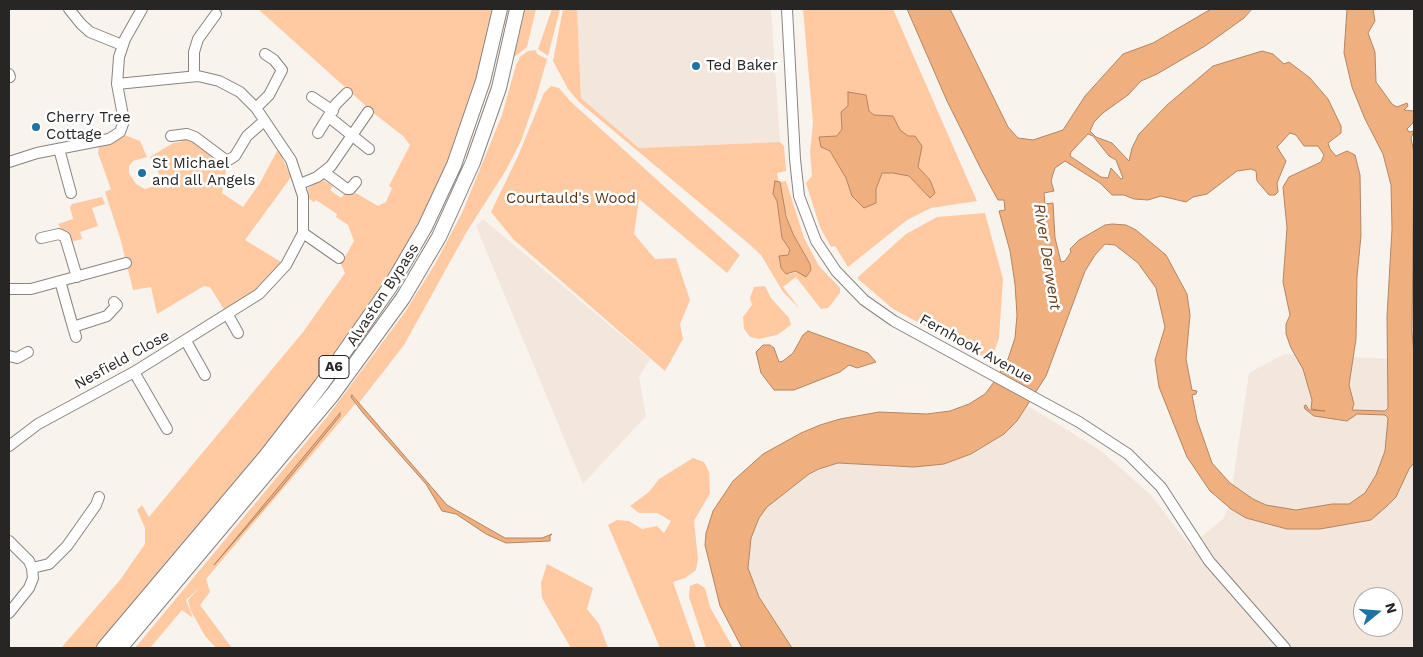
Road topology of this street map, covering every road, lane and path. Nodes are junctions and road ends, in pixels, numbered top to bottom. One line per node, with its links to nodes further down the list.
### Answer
1 (69, 9): 7 (street)
2 (142, 9): 7 (street)
3 (500, 9): 48 (highway, Alvaston Bypass / A6)
4 (517, 9): 49 (highway, Alvaston Bypass / A6)
5 (787, 9): 50 (street, Fernhook Avenue)
6 (216, 14): 9 (street)
7 (122, 46): 10 (street)
8 (265, 54): 13 (street)
9 (194, 76): 10 (street); 13 (street)
10 (117, 84): 20 (street)
11 (347, 93): 15 (street)
12 (312, 97): 15 (street)
13 (256, 108): 16 (street)
14 (368, 112): 19 (street)
15 (331, 114): 17 (street); 19 (street)
16 (264, 121): 18 (street); 25 (street)
17 (318, 133)
18 (171, 136)
19 (356, 139): 21 (street); 23 (street)
20 (59, 149): 22 (street); 26 (street)
21 (369, 149)
22 (9, 162)
23 (324, 172): 24 (street); 25 (street)
24 (356, 182)
25 (300, 184): 27 (street)
26 (67, 188)
27 (304, 233): 29 (street); 35 (street, Nesfield Close)
28 (41, 238): 31 (street)
29 (339, 258)
30 (126, 263): 31 (street)
31 (77, 277): 32 (street)
32 (60, 281): 33 (street); 34 (street)
33 (9, 289)
34 (114, 302)
35 (228, 316): 36 (street); 37 (street, Nesfield Close)
36 (238, 333)
37 (186, 341): 40 (street); 41 (street, Nesfield Close)
38 (28, 352): 39 (street)
39 (9, 356)
40 (204, 368)
41 (134, 372): 42 (street); 43 (street, Nesfield Close)
42 (167, 430)
43 (9, 446)
44 (99, 497): 46 (street)
45 (9, 542): 46 (street)
46 (32, 568): 47 (street)
47 (9, 613)
48 (104, 648)
49 (120, 648)
50 (1285, 648)

